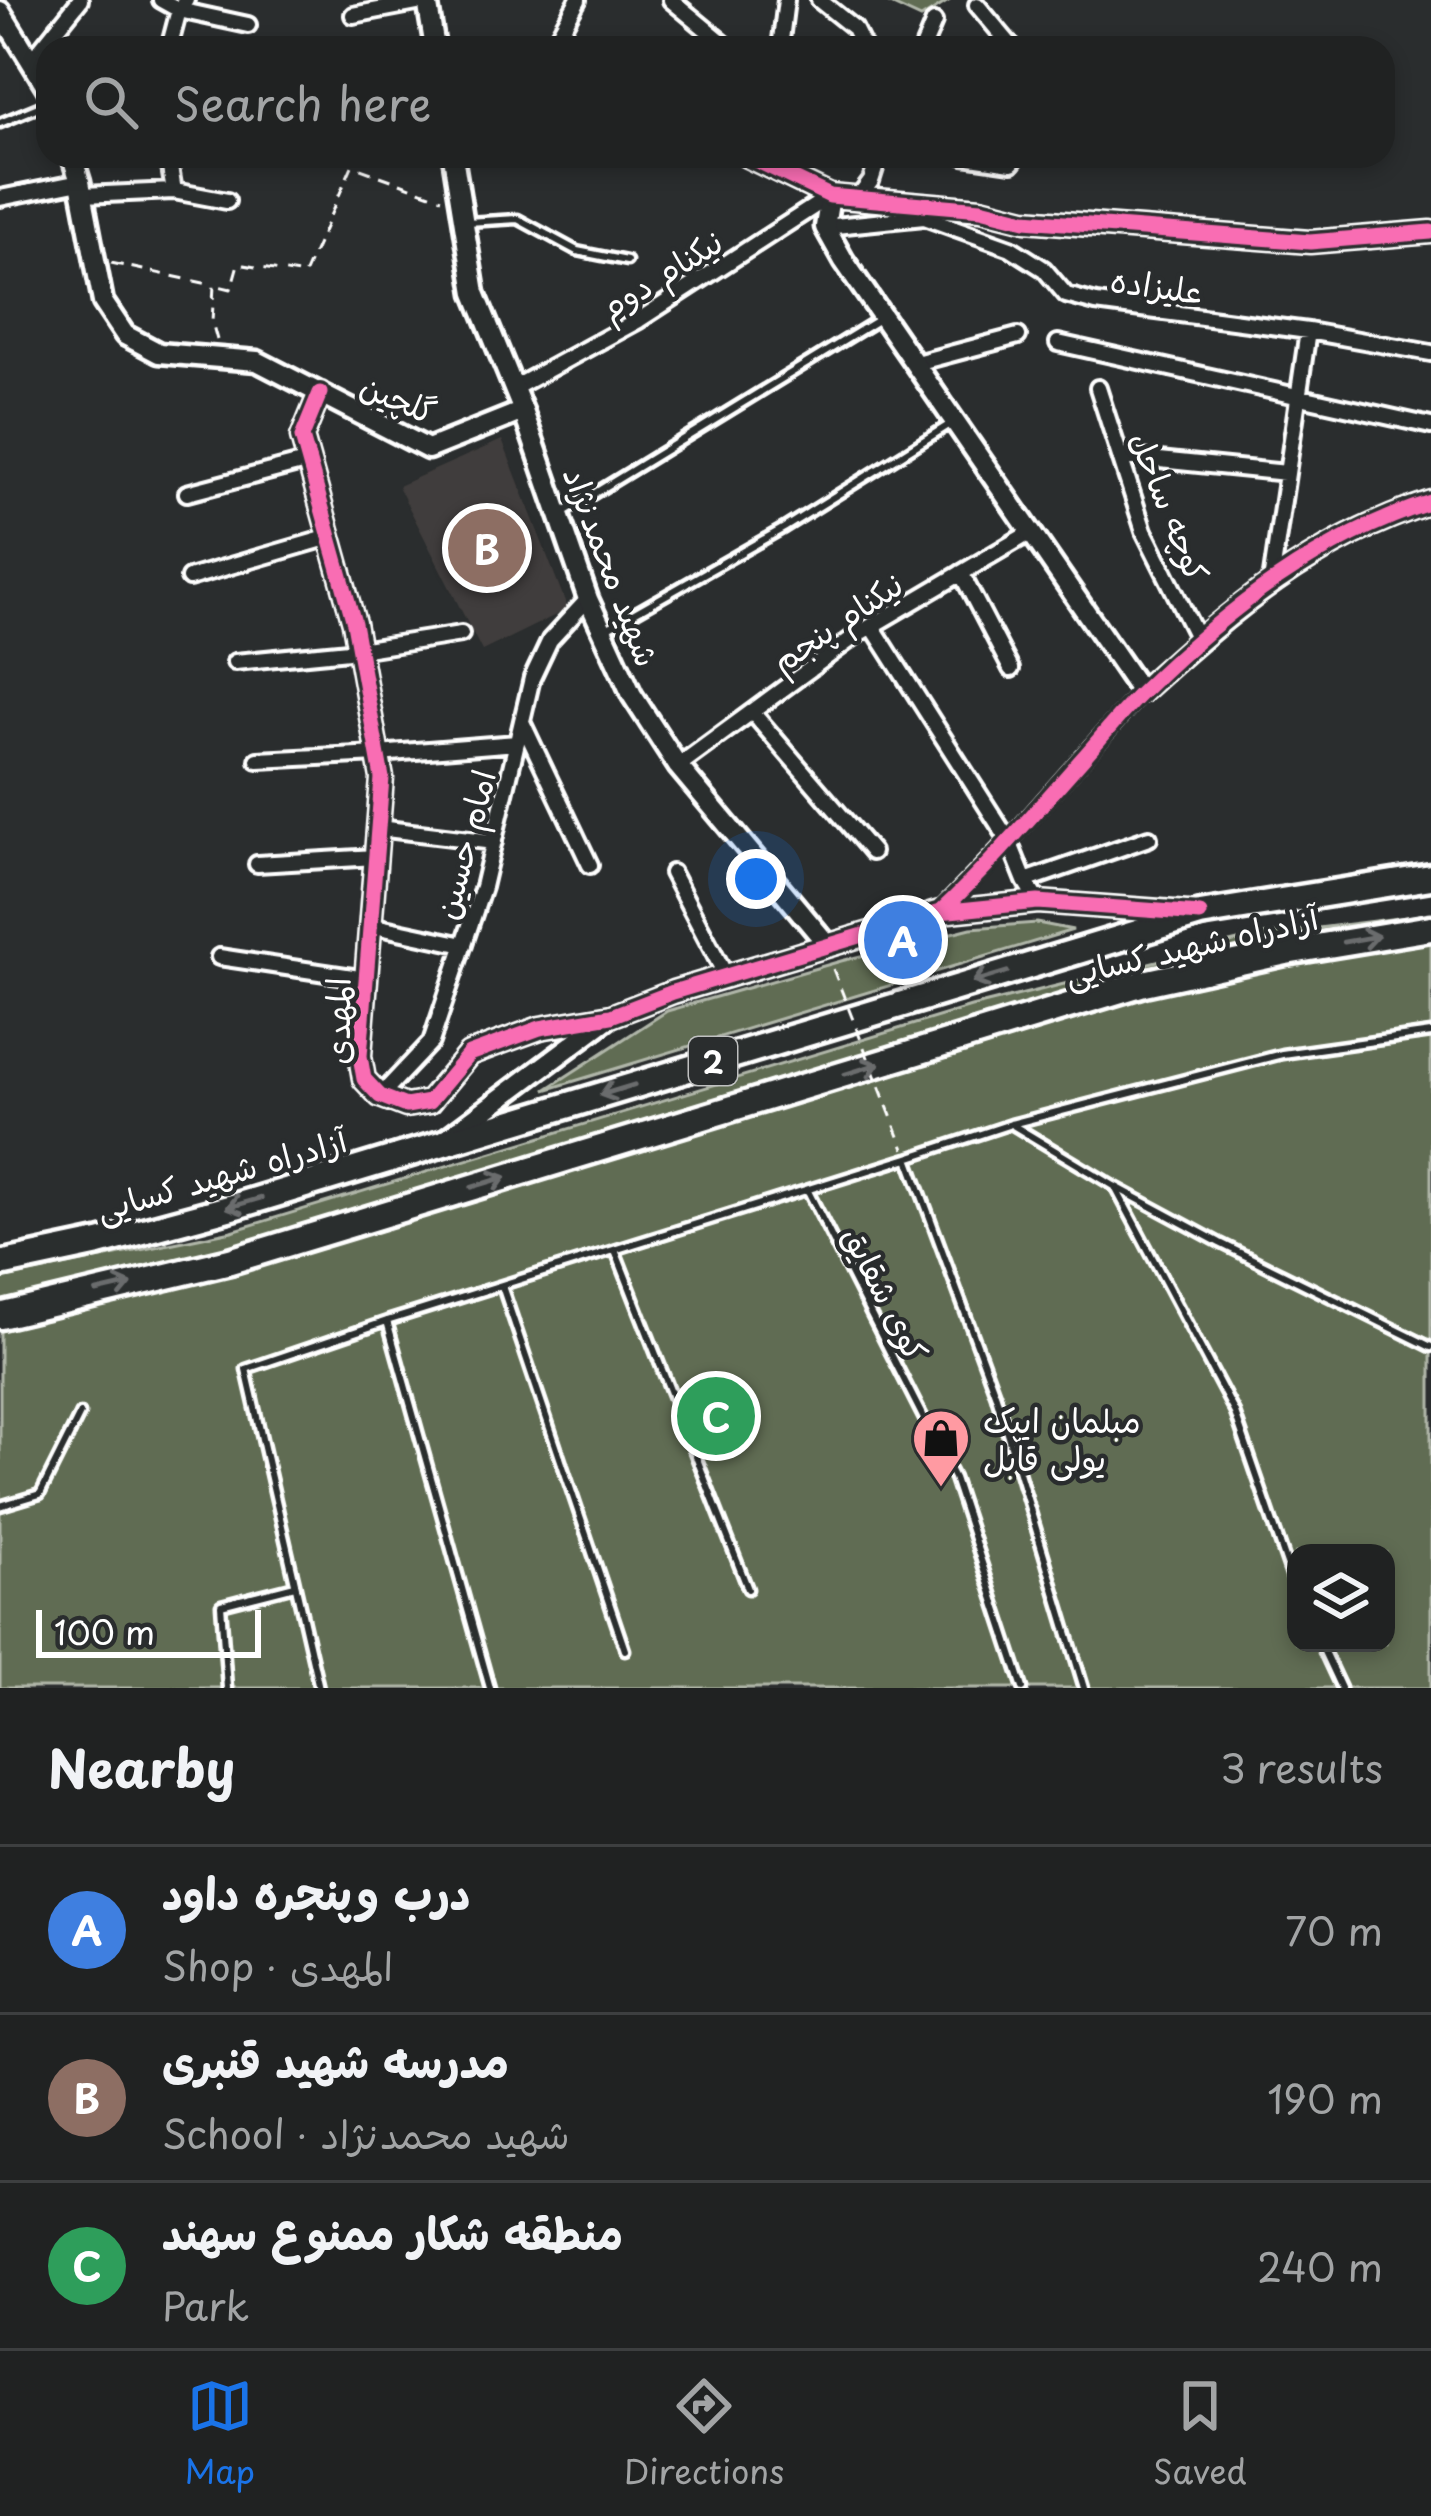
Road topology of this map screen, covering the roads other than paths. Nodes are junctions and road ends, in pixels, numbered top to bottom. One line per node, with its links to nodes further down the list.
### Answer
1 (80, 0): 14 (street)
2 (161, 0): 8 (street)
3 (578, 0): 17 (street)
4 (671, 0): 18 (street)
5 (786, 0): 19 (street)
6 (818, 0): 20 (street)
7 (427, 1): 11 (street); 16 (street)
8 (183, 5): 13 (street); 15 (street)
9 (977, 5): 22 (street)
10 (1, 15): 24 (street)
11 (353, 15)
12 (934, 22): 21 (street)
13 (248, 25)
14 (51, 36)
15 (173, 36)
16 (433, 36)
17 (558, 36)
18 (712, 36)
19 (782, 36)
20 (858, 36)
21 (928, 36)
22 (1003, 36)
23 (36, 55): 24 (street)
24 (31, 61): 25 (street)
25 (36, 69)
26 (36, 108): 27 (lane)
27 (0, 123)
28 (75, 168): 33 (street, گلچین)
29 (170, 168): 34 (street)
30 (455, 168): 39 (street, شهید محمدنژاد)
31 (772, 168): 35 (street)
32 (875, 168): 36 (street)
33 (81, 189): 34 (street); 37 (street); 51 (street, گلچین)
34 (174, 190): 38 (street)
35 (830, 196): 36 (street); 40 (street); 49 (street, نیکنام دوم)
36 (859, 197): 41 (street)
37 (0, 198)
38 (227, 201)
39 (462, 213): 42 (lane); 49 (street, شهید محمدنژاد)
40 (825, 227): 43 (street); 44 (street, علیزاده)
41 (1431, 232)
42 (627, 261)
43 (884, 316): 48 (street); 61 (lane)
44 (1308, 332): 47 (street, علیزاده); 52 (street)
45 (1018, 336): 48 (street)
46 (1058, 343): 52 (street)
47 (1431, 353)
48 (916, 363): 54 (street)
49 (514, 388): 53 (street, شهید محمدنژاد)
50 (1097, 388): 56 (street, کوچه ساحل)
51 (320, 393): 53 (street, گلچین); 57 (street, المهدی)
52 (1298, 397): 55 (street); 58 (street)
53 (523, 411): 61 (street, شهید محمدنژاد)
54 (955, 421): 62 (street); 69 (lane)
55 (1431, 426)
56 (1120, 456): 58 (street); 71 (street, کوچه ساحل)
57 (309, 461): 59 (street); 63 (street, المهدی)
58 (1287, 472): 66 (street)
59 (187, 493)
60 (1431, 502): 66 (street)
61 (559, 515): 67 (street, شهید محمدنژاد)
62 (1031, 532): 64 (street, نیکنام پنجم); 75 (street)
63 (330, 537): 65 (street); 72 (street, المهدی)
64 (961, 573): 68 (street, نیکنام پنجم); 74 (street)
65 (189, 578)
66 (1271, 583): 71 (street)
67 (588, 599): 69 (street, شهید محمدنژاد); 77 (street, امام حسین)
68 (872, 626): 76 (street, نیکنام پنجم); 84 (street)
69 (602, 631): 81 (street, شهید محمدنژاد)
70 (461, 634): 72 (street)
71 (1199, 641): 75 (street)
72 (359, 650): 73 (street); 79 (street, المهدی)
73 (235, 662)
74 (1011, 669)
75 (1141, 692): 84 (street)
76 (752, 712): 81 (street, نیکنام پنجم); 86 (street)
77 (522, 722): 78 (street, امام حسین); 89 (street)
78 (517, 742): 79 (street); 85 (street, امام حسین)
79 (378, 754): 80 (street); 82 (street, المهدی)
80 (258, 760)
81 (678, 766): 98 (street, شهید محمدنژاد)
82 (378, 828): 85 (street); 87 (street, المهدی)
83 (1149, 838): 92 (street)
84 (1010, 841): 92 (street); 94 (street)
85 (494, 842): 99 (street, امام حسین)
86 (872, 852)
87 (376, 857): 88 (street); 96 (street, المهدی)
88 (257, 864)
89 (590, 865)
90 (672, 873): 101 (street)
91 (1431, 877): 95 (highway, آزادراه شهید کسایی / 2)
92 (1025, 881): 93 (street)
93 (1038, 902): 94 (street, المهدی); 95 (street, المهدی)
94 (940, 912): 98 (street, المهدی)
95 (1200, 914): 107 (highway, آزادراه شهید کسایی / 2, one-way to 107)
96 (370, 925): 99 (street); 102 (street, المهدی)
97 (1431, 928): 114 (highway, آزادراه شهید کسایی / 2, one-way to 97)
98 (827, 944): 101 (street, المهدی)
99 (464, 945): 105 (street, امام حسین)
100 (219, 957): 102 (street)
101 (726, 976): 103 (street, المهدی)
102 (366, 979): 105 (street, المهدی)
103 (610, 1016): 105 (street, المهدی); 107 (street)
104 (1431, 1033): 106 (lane)
105 (380, 1096)
106 (1011, 1124): 108 (lane); 109 (lane)
107 (439, 1144): 112 (highway, آزادراه شهید کسایی / 2, one-way to 112)
108 (908, 1158): 110 (lane); 128 (lane)
109 (1114, 1186): 116 (lane); 119 (lane)
110 (808, 1190): 111 (lane); 127 (lane, کوی شقایق)
111 (615, 1250): 113 (lane); 121 (lane)
112 (0, 1264)
113 (502, 1286): 115 (lane); 122 (lane)
114 (0, 1316)
115 (387, 1321): 120 (lane); 126 (lane)
116 (1431, 1347)
117 (80, 1414): 118 (lane)
118 (0, 1507)
119 (1287, 1564)
120 (295, 1586): 124 (lane); 125 (lane)
121 (748, 1588)
122 (625, 1650)
123 (1324, 1652): 129 (lane)
124 (227, 1688)
125 (319, 1688)
126 (490, 1688)
127 (1023, 1688)
128 (1084, 1688)
129 (1341, 1688)

